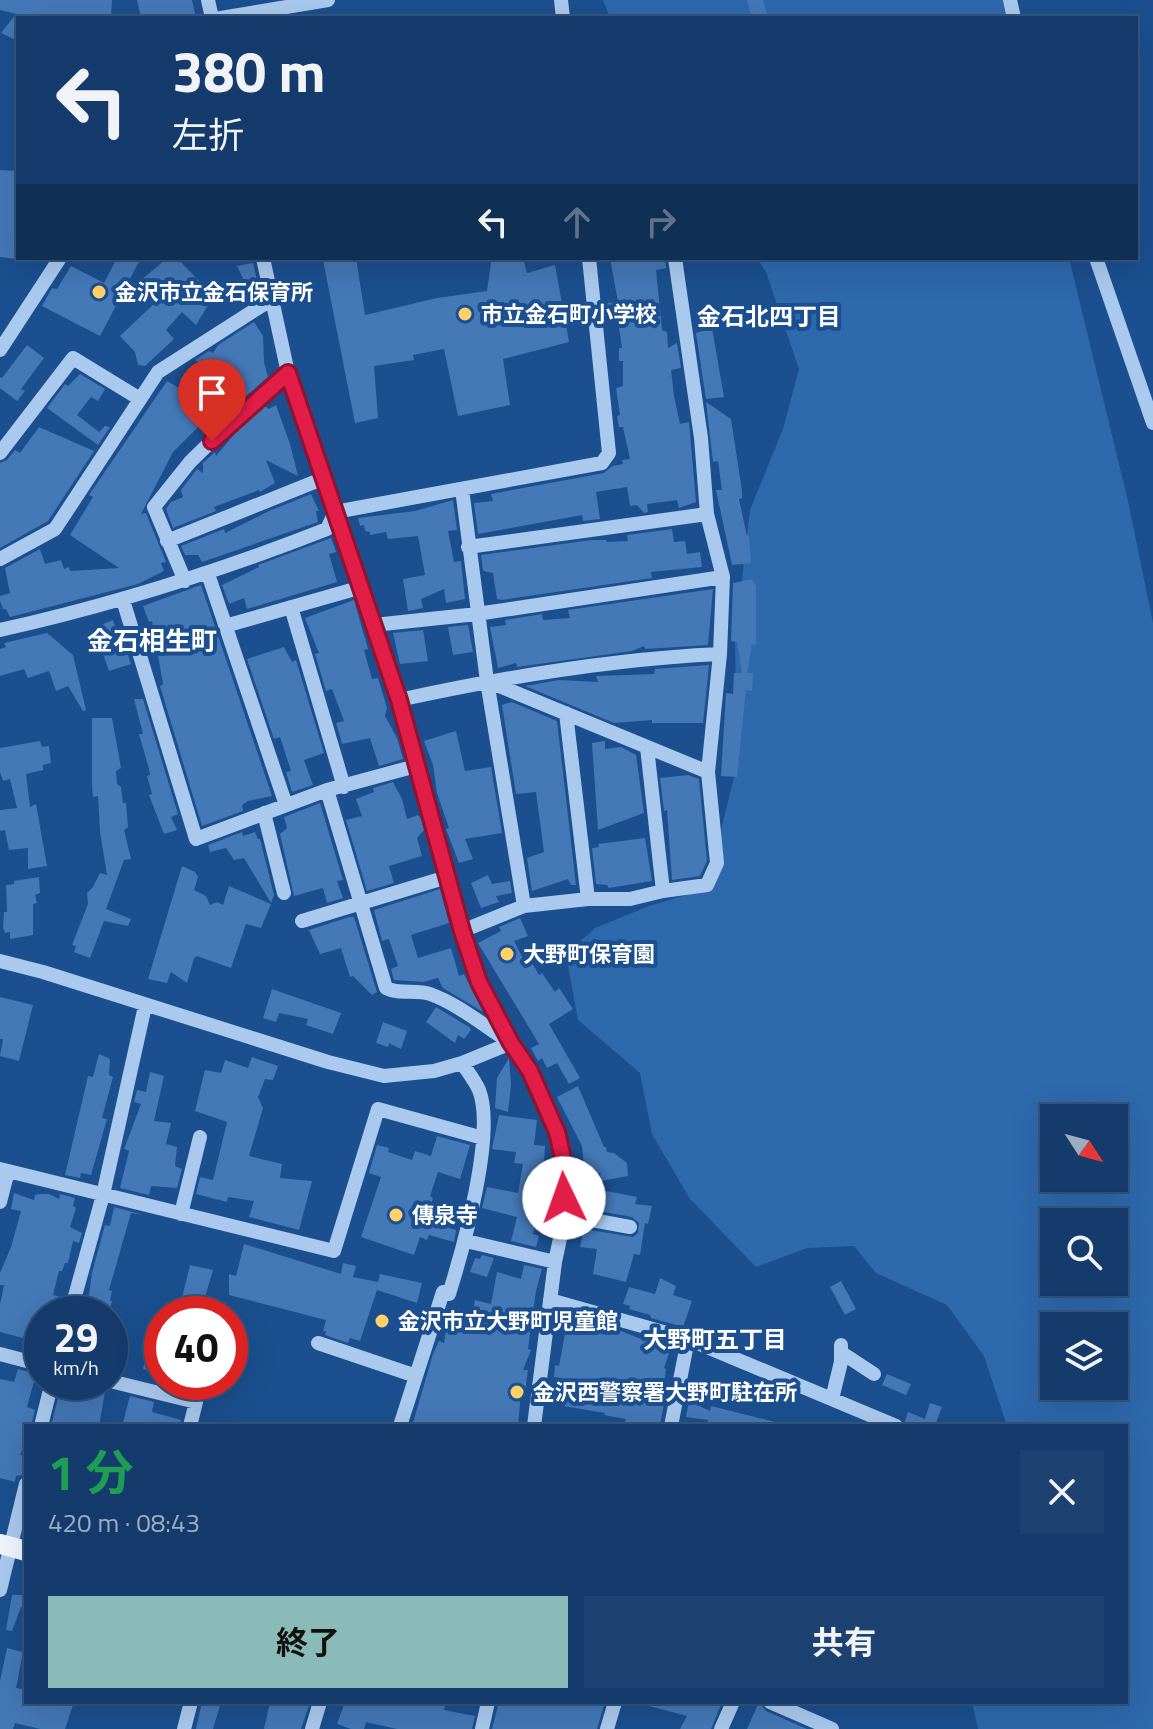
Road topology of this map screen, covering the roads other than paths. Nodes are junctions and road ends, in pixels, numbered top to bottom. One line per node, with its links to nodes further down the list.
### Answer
1 (328, 0): 2 (street)
2 (233, 16)
3 (59, 260): 9 (street)
4 (263, 260): 8 (street)
5 (589, 260): 15 (street)
6 (675, 260): 17 (street)
7 (1097, 260): 12 (street)
8 (272, 299): 10 (street); 11 (street)
9 (0, 350)
10 (288, 373): 14 (street); 18 (street)
11 (140, 399): 13 (street); 20 (street)
12 (1153, 423)
13 (0, 453)
14 (322, 479): 16 (street); 18 (street)
15 (462, 489): 16 (street); 19 (street)
16 (335, 512): 21 (street); 24 (street)
17 (707, 514): 19 (street); 22 (street)
18 (167, 541): 23 (street)
19 (468, 547): 27 (street)
20 (0, 559)
21 (208, 574): 23 (street); 29 (street)
22 (723, 577): 27 (street); 31 (street)
23 (185, 581): 25 (street)
24 (362, 587): 26 (street); 28 (street)
25 (123, 600): 30 (street); 41 (street)
26 (291, 607): 29 (street); 38 (street)
27 (477, 614): 28 (street); 32 (street)
28 (374, 625): 33 (street)
29 (225, 626): 40 (street)
30 (0, 630)
31 (720, 654): 32 (street); 37 (street)
32 (487, 681): 33 (street); 34 (street); 47 (street)
33 (399, 700): 36 (street)
34 (566, 713): 35 (street); 45 (street)
35 (647, 747): 37 (street); 43 (street)
36 (416, 766): 38 (street); 42 (street)
37 (708, 772): 43 (street)
38 (344, 787): 39 (street)
39 (327, 790): 40 (street); 46 (street)
40 (286, 805): 41 (street)
41 (264, 813): 44 (street)
42 (447, 877): 46 (street); 49 (street)
43 (663, 891): 45 (street)
44 (284, 893)
45 (588, 899): 47 (street)
46 (362, 902): 48 (street); 52 (street)
47 (524, 906): 49 (street)
48 (302, 921)
49 (462, 931): 52 (street)
50 (0, 961): 51 (street)
51 (145, 1006): 53 (street); 57 (street)
52 (511, 1043): 53 (street); 60 (street)
53 (462, 1063): 55 (street)
54 (200, 1137): 59 (street)
55 (483, 1138): 59 (street); 62 (street)
56 (4, 1170): 57 (street); 58 (street)
57 (103, 1195): 59 (street); 64 (street)
58 (0, 1202)
59 (181, 1214)
60 (565, 1215): 61 (street); 63 (street)
61 (630, 1227)
62 (466, 1241): 63 (street); 71 (street)
63 (555, 1262): 65 (street)
64 (75, 1296)
65 (550, 1300): 66 (street); 78 (street)
66 (688, 1339): 74 (street); 79 (street)
67 (318, 1343): 71 (street)
68 (0, 1354): 69 (street)
69 (24, 1360)
70 (874, 1374): 74 (street)
71 (416, 1376): 77 (street)
72 (128, 1385): 76 (street)
73 (48, 1400): 75 (street)
74 (829, 1401): 80 (street)
75 (42, 1424)
76 (190, 1424)
77 (401, 1424)
78 (534, 1424)
79 (671, 1424)
80 (891, 1424)
81 (24, 1493): 82 (street)
82 (12, 1547): 83 (street)
83 (0, 1590)
84 (190, 1704): 91 (street)
85 (319, 1704): 92 (street)
86 (488, 1704): 93 (street)
87 (614, 1704): 94 (street)
88 (732, 1704): 95 (street)
89 (774, 1704): 90 (street)
90 (799, 1715): 96 (street); 97 (street)
91 (184, 1729)
92 (312, 1729)
93 (482, 1729)
94 (607, 1729)
95 (721, 1729)
96 (793, 1729)
97 (832, 1729)

